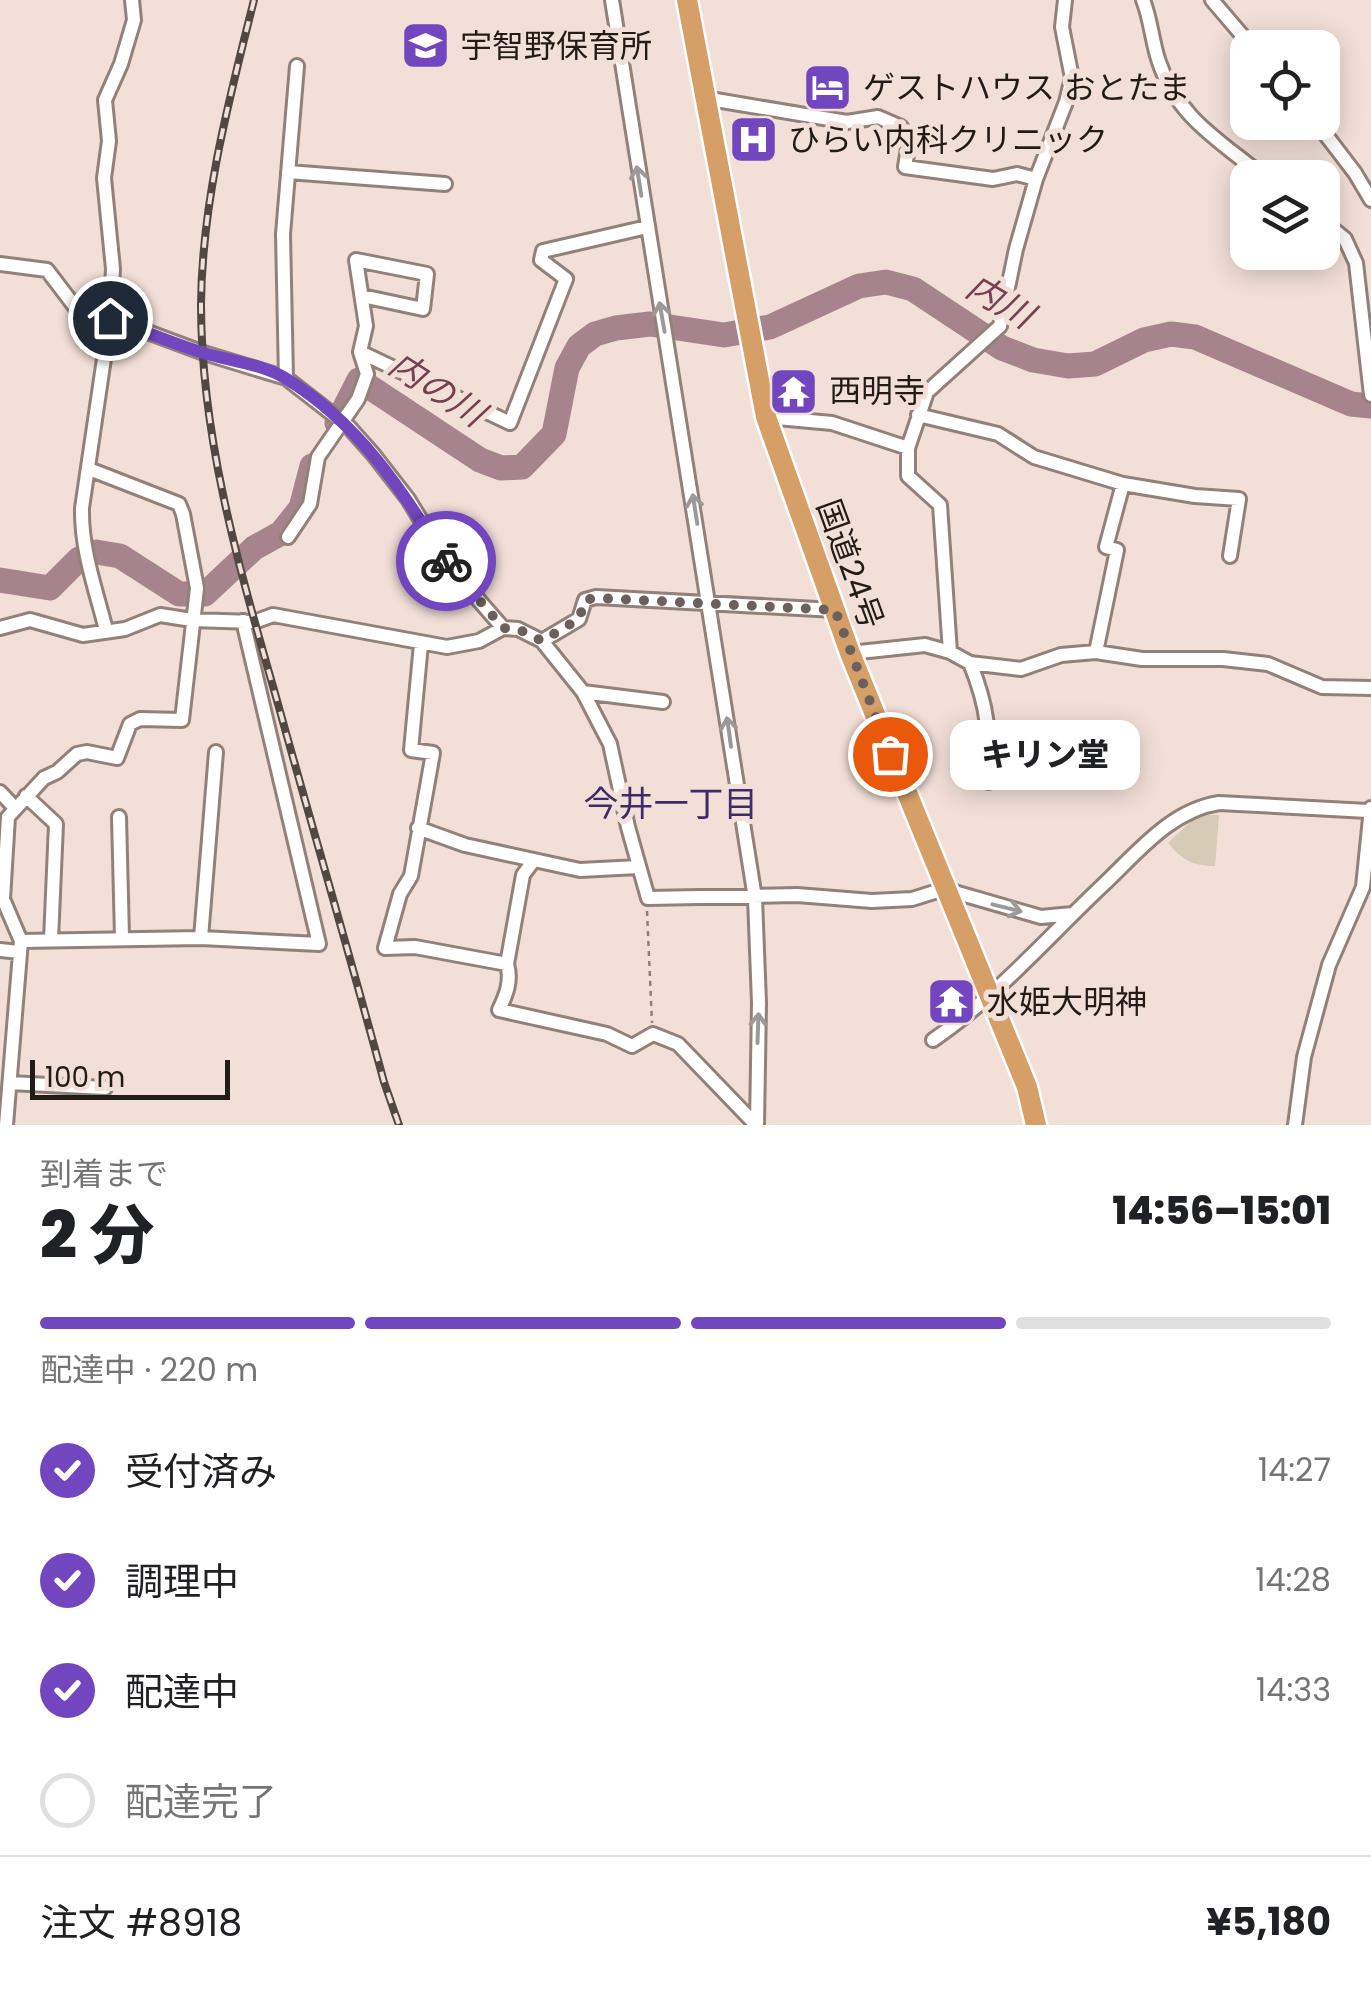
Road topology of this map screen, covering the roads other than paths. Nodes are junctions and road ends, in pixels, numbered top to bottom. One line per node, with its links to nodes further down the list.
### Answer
1 (132, 0): 20 (street)
2 (612, 0): 16 (street, one-way to 2)
3 (687, 0): 9 (highway, 国道24号)
4 (1065, 0): 13 (street)
5 (1143, 0): 11 (street)
6 (1212, 0): 7 (street)
7 (1238, 30)
8 (297, 66): 12 (street)
9 (704, 98): 13 (street); 25 (highway, 国道24号)
10 (1330, 140): 15 (street)
11 (1242, 160)
12 (288, 172): 14 (street); 22 (street)
13 (1036, 179): 24 (street)
14 (445, 184)
15 (1371, 200)
16 (646, 227): 21 (street); 32 (street, one-way to 16)
17 (1340, 236): 23 (street)
18 (0, 264): 20 (street)
19 (362, 296): 19 (street); 21 (street)
20 (110, 318): 22 (street); 28 (street)
21 (360, 352): 26 (street)
22 (286, 378): 26 (street)
23 (1371, 395)
24 (918, 415): 27 (street); 29 (street)
25 (766, 417): 27 (street); 33 (highway, 国道24号)
26 (343, 422): 30 (street); 37 (street)
27 (908, 448): 41 (street)
28 (89, 469): 34 (street); 38 (street)
29 (1123, 484): 31 (street); 42 (street)
30 (288, 537)
31 (1230, 556)
32 (710, 606): 33 (street); 39 (street); 60 (street, one-way to 32)
33 (835, 610): 43 (highway, 国道24号)
34 (192, 620): 35 (street); 38 (street); 51 (street)
35 (243, 622): 40 (street); 63 (street)
36 (0, 628): 38 (street)
37 (503, 628): 39 (street); 40 (street)
38 (106, 630)
39 (542, 641): 46 (street)
40 (421, 644): 55 (street)
41 (950, 652): 43 (street); 44 (street)
42 (1096, 652): 44 (street); 45 (street)
43 (850, 653): 59 (highway, 国道24号)
44 (970, 663): 49 (street)
45 (1371, 688)
46 (582, 692): 47 (street); 57 (street)
47 (663, 702)
48 (216, 752): 63 (street)
49 (988, 782)
50 (0, 792): 52 (street)
51 (26, 796): 52 (street); 64 (street)
52 (15, 808): 65 (street)
53 (1370, 809): 58 (street); 61 (street)
54 (119, 817): 62 (street)
55 (418, 828): 56 (street); 67 (street)
56 (534, 860): 57 (street); 67 (street)
57 (638, 868): 60 (street)
58 (1367, 887): 75 (street)
59 (944, 890): 60 (street); 61 (street, one-way to 61); 68 (highway, 国道24号)
60 (755, 898): 73 (street, one-way to 60)
61 (1072, 914): 68 (street)
62 (122, 937): 63 (street); 64 (street)
63 (202, 938)
64 (51, 940): 65 (street)
65 (21, 947): 66 (street); 70 (street)
66 (0, 950)
67 (507, 964): 73 (street)
68 (990, 993): 69 (street); 74 (highway, 国道24号)
69 (933, 1040)
70 (10, 1083): 71 (street); 72 (street)
71 (105, 1088)
72 (6, 1125)
73 (757, 1125)
74 (1036, 1125)
75 (1294, 1125)

